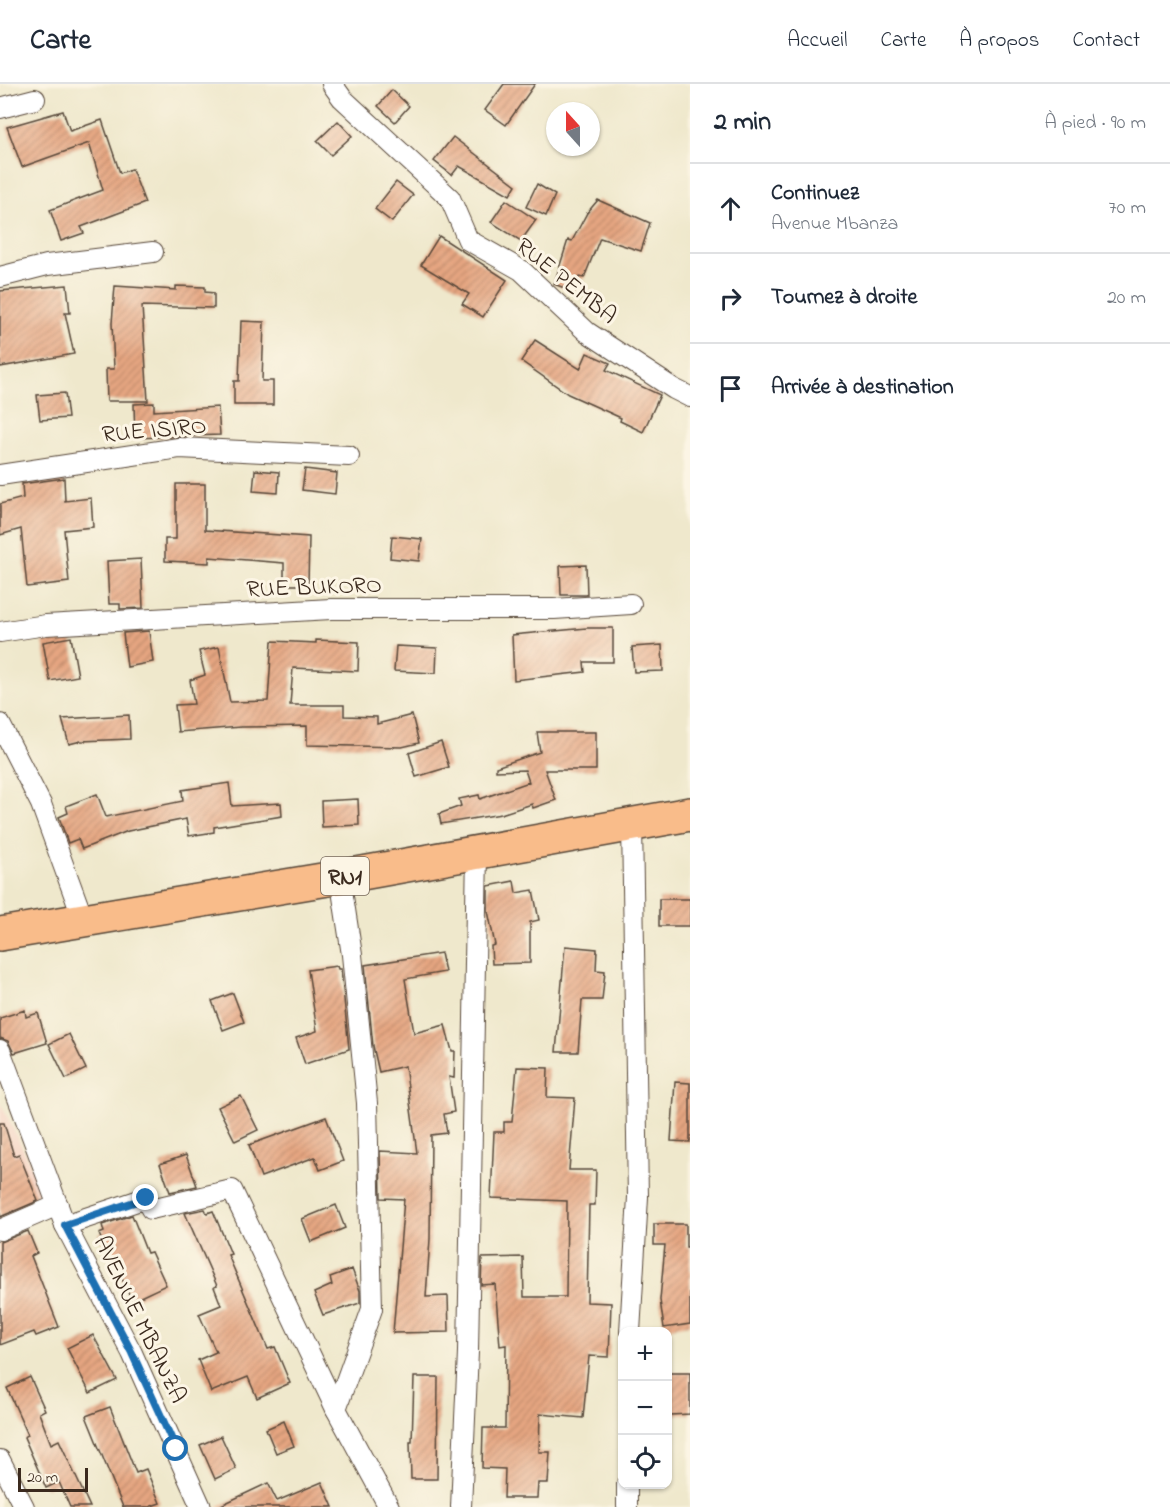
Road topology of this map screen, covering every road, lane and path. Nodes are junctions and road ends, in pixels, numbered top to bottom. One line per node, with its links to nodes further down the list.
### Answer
1 (332, 84): 6 (street, RUE PEMBA)
2 (35, 99): 3 (street)
3 (0, 108)
4 (153, 252): 5 (street)
5 (0, 277)
6 (690, 396)
7 (349, 456): 8 (street, RUE ISIRO)
8 (0, 475)
9 (631, 604): 10 (street, RUE BUKORO)
10 (0, 632)
11 (0, 724): 16 (street)
12 (690, 814): 13 (highway, RN1)
13 (632, 824): 14 (highway, RN1); 22 (street)
14 (477, 852): 15 (highway, RN1); 29 (street)
15 (340, 877): 16 (highway, RN1); 23 (street)
16 (83, 919): 17 (highway, RN1)
17 (0, 934)
18 (0, 1050): 19 (street, AVENUE MBANZA)
19 (57, 1205): 20 (street, AVENUE MBANZA); 21 (street)
20 (65, 1225): 23 (street); 27 (street, AVENUE MBANZA)
21 (0, 1230)
22 (630, 1327)
23 (336, 1409): 28 (street)
24 (0, 1460): 26 (street)
25 (627, 1489): 30 (street)
26 (24, 1507)
27 (201, 1507)
28 (389, 1507)
29 (461, 1507)
30 (627, 1507)

